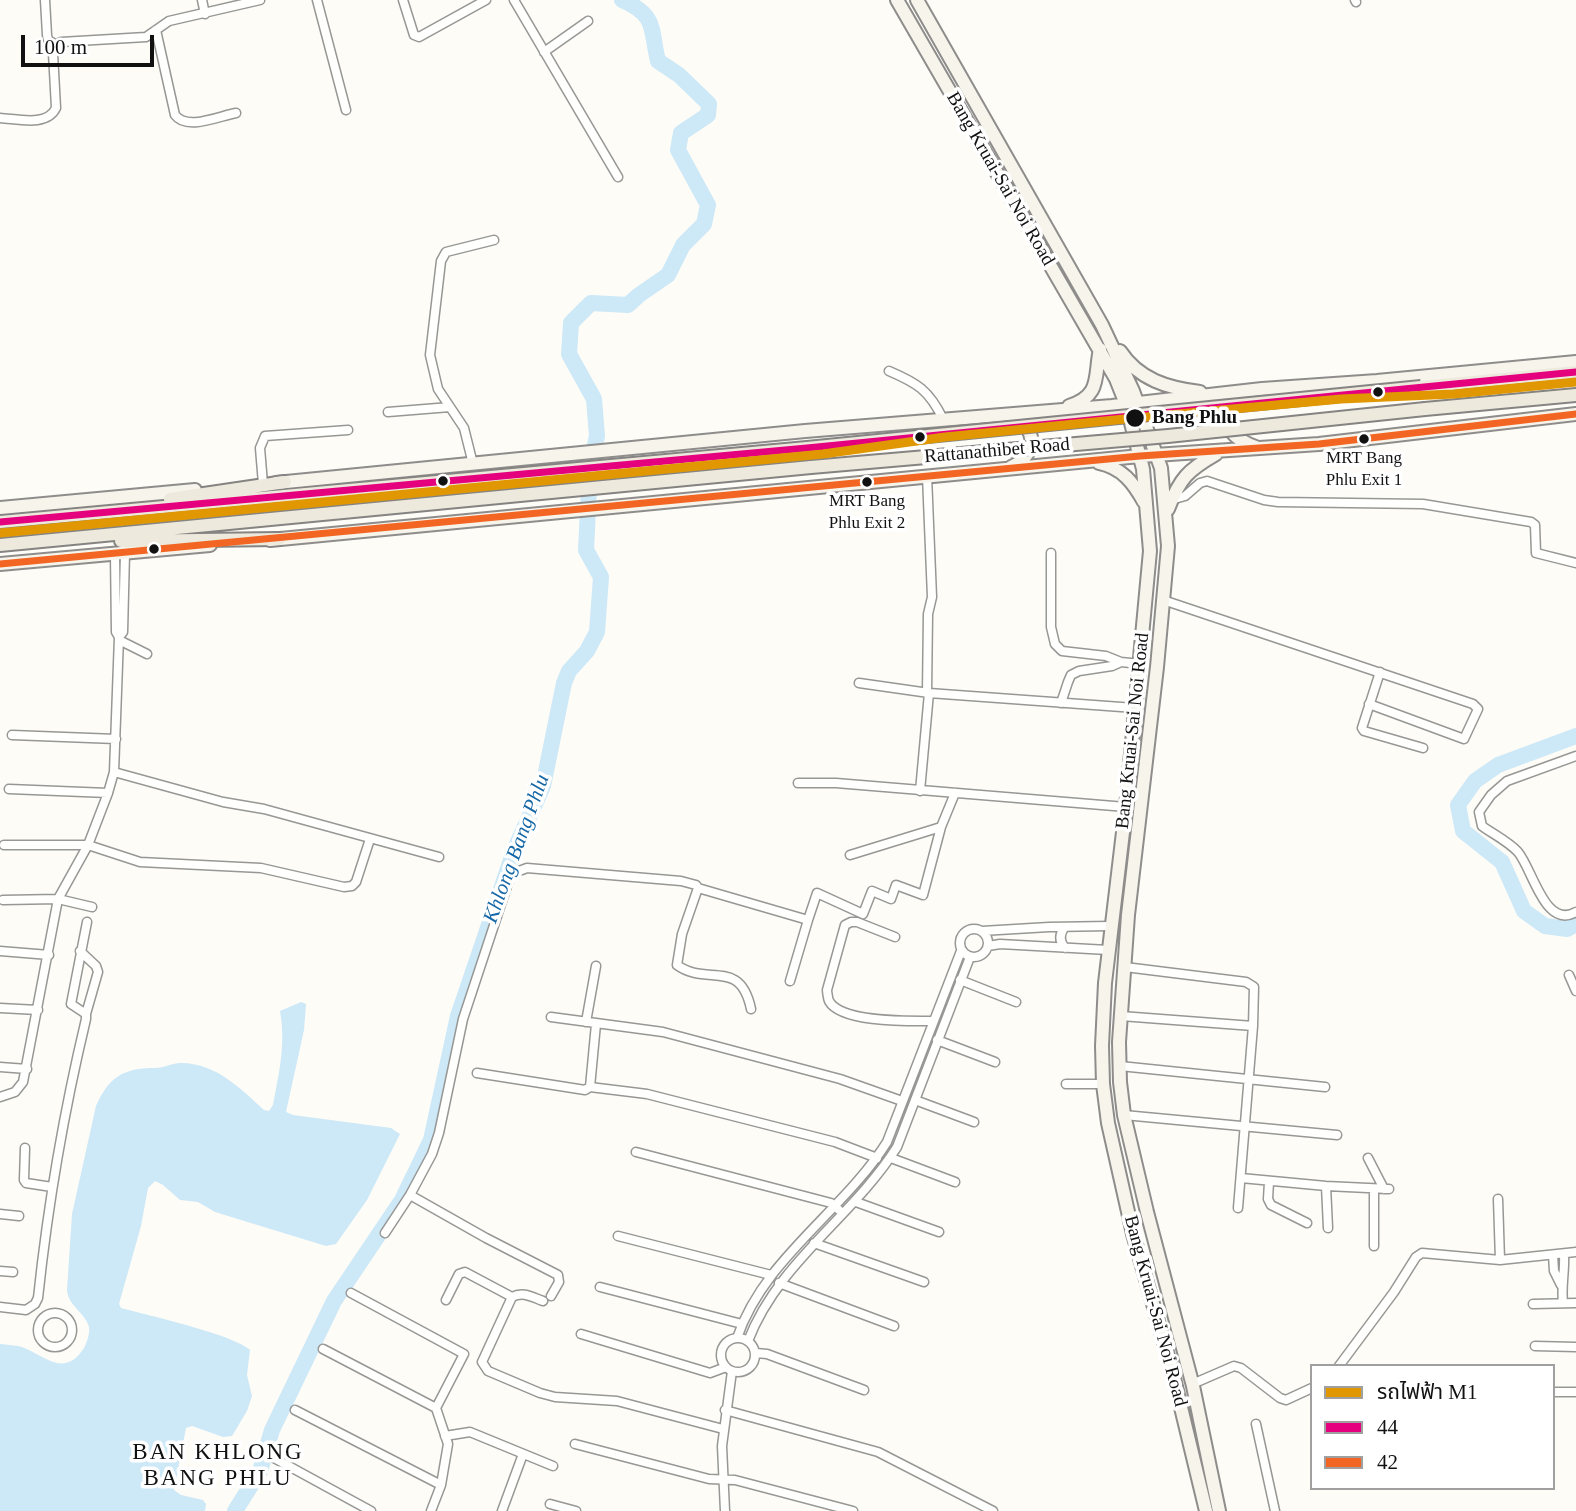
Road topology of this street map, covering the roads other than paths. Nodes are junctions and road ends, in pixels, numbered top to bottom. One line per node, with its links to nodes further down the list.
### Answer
1 (45, 0): 13 (street)
2 (202, 0): 10 (street)
3 (260, 0): 10 (street)
4 (317, 0): 15 (street)
5 (403, 0): 6 (street)
6 (486, 0)
7 (514, 0): 14 (street)
8 (897, 0): 21 (main road, Bang Kruai-Sai Noi Road)
9 (917, 0): 20 (main road, Bang Kruai-Sai Noi Road)
10 (205, 14): 12 (street)
11 (589, 21): 14 (street)
12 (156, 30): 13 (street); 16 (street)
13 (56, 45): 17 (street)
14 (544, 52): 18 (street)
15 (346, 110)
16 (236, 113)
17 (0, 118)
18 (618, 177)
19 (494, 240): 31 (street)
20 (1102, 325): 28 (main road); 30 (main road, Bang Kruai-Sai Noi Road)
21 (1100, 349): 30 (main road, Bang Kruai-Sai Noi Road); 33 (main road)
22 (1576, 355): 26 (main road)
23 (1576, 362): 26 (main road, Rattanathibet Road)
24 (889, 371): 36 (street)
25 (1576, 372): 53 (main road, Rattanathibet Road, bridge)
26 (1462, 373): 27 (main road, Rattanathibet Road)
27 (1251, 390): 28 (main road, Rattanathibet Road); 40 (main road)
28 (1221, 395): 30 (main road, Rattanathibet Road)
29 (1576, 395): 56 (main road, Rattanathibet Road, bridge)
30 (1132, 404): 33 (main road, Rattanathibet Road); 42 (main road, Bang Kruai-Sai Noi Road); 43 (main road, Bang Kruai-Sai Noi Road)
31 (450, 407): 32 (street); 45 (street)
32 (388, 412)
33 (1034, 413): 35 (main road, Rattanathibet Road)
34 (1576, 414): 38 (main road, Rattanathibet Road)
35 (998, 415): 36 (main road, Rattanathibet Road); 46 (main road)
36 (943, 419): 45 (main road, Rattanathibet Road)
37 (1576, 422): 38 (main road)
38 (1466, 428): 40 (main road, Rattanathibet Road)
39 (348, 430): 49 (street)
40 (1261, 449): 41 (main road, Rattanathibet Road)
41 (1220, 452): 42 (main road, Rattanathibet Road); 51 (main road)
42 (1158, 455): 43 (main road, Rattanathibet Road); 51 (main road, Bang Kruai-Sai Noi Road)
43 (1140, 456): 44 (main road, Rattanathibet Road); 50 (main road, Bang Kruai-Sai Noi Road)
44 (1092, 461): 46 (main road, Rattanathibet Road); 50 (main road)
45 (473, 464): 48 (main road, Rattanathibet Road)
46 (999, 470): 47 (main road, Rattanathibet Road)
47 (927, 477): 55 (main road, Rattanathibet Road); 69 (street)
48 (285, 482): 49 (main road, Rattanathibet Road); 53 (main road)
49 (264, 484): 52 (main road, Rattanathibet Road)
50 (1145, 499): 51 (main road); 66 (main road, Bang Kruai-Sai Noi Road)
51 (1167, 501): 60 (street); 62 (main road, Bang Kruai-Sai Noi Road)
52 (0, 508)
53 (31, 519): 54 (main road, Rattanathibet Road)
54 (0, 522)
55 (279, 539): 56 (main road); 58 (main road, Rattanathibet Road)
56 (33, 542): 57 (main road, Rattanathibet Road)
57 (0, 545)
58 (120, 553): 61 (main road, Rattanathibet Road); 63 (street)
59 (1051, 553): 65 (street)
60 (1576, 563)
61 (0, 564)
62 (1163, 600): 67 (street); 110 (main road, Bang Kruai-Sai Noi Road)
63 (119, 639): 64 (street); 74 (street)
64 (147, 654)
65 (1121, 662): 66 (street); 70 (street)
66 (1140, 664): 72 (main road, Bang Kruai-Sai Noi Road)
67 (1380, 672): 71 (street); 71 (street)
68 (859, 683): 69 (street)
69 (928, 693): 70 (street); 80 (street)
70 (1061, 703): 72 (street)
71 (1370, 704): 75 (street)
72 (1135, 708): 83 (main road, Bang Kruai-Sai Noi Road)
73 (12, 735): 74 (street)
74 (116, 739): 77 (street)
75 (1423, 748)
76 (1576, 756): 94 (street)
77 (114, 772): 81 (street); 85 (street)
78 (798, 783): 80 (street)
79 (9, 789): 81 (street)
80 (920, 791): 82 (street)
81 (108, 793): 87 (street)
82 (955, 793): 83 (street); 84 (street)
83 (1126, 807): 98 (main road, Bang Kruai-Sai Noi Road)
84 (941, 827): 88 (street); 95 (street)
85 (370, 839): 87 (street); 89 (street)
86 (4, 845): 87 (street)
87 (88, 845): 91 (street)
88 (850, 855)
89 (439, 857)
90 (698, 888): 95 (street); 117 (street); 155 (street)
91 (58, 899): 92 (street); 93 (street); 107 (street)
92 (3, 900)
93 (92, 906)
94 (1576, 912)
95 (808, 920): 113 (street)
96 (87, 922): 105 (street)
97 (1065, 926): 98 (street); 99 (street); 102 (street)
98 (1110, 926): 103 (main road, Bang Kruai-Sai Noi Road)
99 (982, 931): 101 (street); 106 (street)
100 (895, 937): 122 (street)
101 (988, 946): 102 (street); 108 (street)
102 (1065, 948): 103 (street)
103 (1108, 950): 134 (main road, Bang Kruai-Sai Noi Road)
104 (0, 951): 107 (street)
105 (80, 951): 119 (street); 119 (street)
106 (961, 951): 108 (street); 122 (street)
107 (49, 955): 118 (street)
108 (970, 957): 112 (street)
109 (596, 966): 123 (street)
110 (1125, 967): 120 (main road, Bang Kruai-Sai Noi Road); 125 (street)
111 (1569, 975): 114 (street)
112 (960, 980): 115 (street); 126 (street)
113 (790, 981)
114 (1576, 991)
115 (1016, 1002)
116 (0, 1008): 118 (street)
117 (751, 1009)
118 (38, 1010): 130 (street)
119 (86, 1014): 153 (street)
120 (1121, 1016): 125 (street); 128 (main road, Bang Kruai-Sai Noi Road)
121 (551, 1017): 123 (street)
122 (932, 1021): 139 (street)
123 (586, 1022): 124 (street)
124 (596, 1024): 135 (street); 139 (street)
125 (1253, 1026): 132 (street)
126 (937, 1040): 127 (street); 138 (street)
127 (995, 1062)
128 (1120, 1066): 132 (street); 140 (main road, Bang Kruai-Sai Noi Road)
129 (0, 1067): 130 (street)
130 (27, 1069): 137 (street)
131 (477, 1073): 135 (street)
132 (1248, 1078): 136 (street); 142 (street)
133 (1066, 1084): 134 (street)
134 (1103, 1084): 226 (main road, Bang Kruai-Sai Noi Road)
135 (590, 1087): 146 (street)
136 (1325, 1087)
137 (0, 1097)
138 (915, 1100): 141 (street); 147 (street)
139 (902, 1101): 146 (street)
140 (1124, 1115): 142 (street); 201 (main road, Bang Kruai-Sai Noi Road)
141 (974, 1122)
142 (1244, 1127): 143 (street); 149 (street)
143 (1337, 1135)
144 (25, 1148): 153 (street)
145 (636, 1152): 158 (street)
146 (877, 1158): 158 (street)
147 (891, 1158): 150 (street); 157 (street)
148 (1367, 1158): 154 (street)
149 (1241, 1178): 151 (street); 159 (street)
150 (955, 1182)
151 (1269, 1182): 152 (street); 163 (street)
152 (1326, 1186): 154 (street); 164 (street)
153 (52, 1187): 188 (street)
154 (1382, 1189): 169 (street)
155 (410, 1195): 166 (street); 182 (street)
156 (1498, 1199): 173 (street)
157 (856, 1202): 161 (street); 165 (street)
158 (835, 1206): 161 (street); 176 (street)
159 (1238, 1208)
160 (0, 1214): 162 (street)
161 (844, 1214): 168 (street)
162 (19, 1216)
163 (1307, 1223)
164 (1328, 1228)
165 (939, 1232)
166 (385, 1233)
167 (618, 1236): 176 (street)
168 (814, 1243): 177 (street); 178 (street)
169 (1374, 1246)
170 (1576, 1252): 171 (street)
171 (1563, 1254): 172 (street); 179 (street)
172 (1553, 1255): 173 (street); 179 (street)
173 (1500, 1260): 199 (street)
174 (0, 1271): 175 (street)
175 (13, 1272)
176 (771, 1275): 190 (street)
177 (924, 1282)
178 (779, 1283): 191 (street); 194 (street)
179 (1561, 1285): 184 (street)
180 (600, 1287): 190 (street)
181 (351, 1293): 206 (street)
182 (512, 1297): 183 (street); 210 (street)
183 (446, 1300)
184 (1563, 1303): 185 (street); 186 (street)
185 (1576, 1303)
186 (1533, 1304)
187 (0, 1307): 188 (street)
188 (31, 1308): 189 (street)
189 (42, 1319): 189 (street)
190 (742, 1324): 193 (street)
191 (894, 1326)
192 (581, 1334): 200 (street)
193 (737, 1338): 194 (street); 200 (street)
194 (748, 1341): 198 (street)
195 (1535, 1346): 196 (street)
196 (1576, 1347)
197 (323, 1349): 206 (street)
198 (756, 1353): 200 (street); 203 (street)
199 (1340, 1364)
200 (729, 1369): 208 (street)
201 (1193, 1386): 202 (street); 227 (main road, Bang Kruai-Sai Noi Road)
202 (1310, 1389)
203 (863, 1390)
204 (1555, 1392): 205 (street)
205 (1576, 1392)
206 (436, 1408): 211 (street)
207 (295, 1410): 217 (street)
208 (725, 1410): 210 (street); 225 (street)
209 (1256, 1424): 228 (street)
210 (723, 1429): 216 (street)
211 (445, 1436): 213 (street); 217 (street)
212 (575, 1444): 216 (street)
213 (523, 1454): 215 (street); 221 (street)
214 (274, 1458): 219 (street)
215 (553, 1466)
216 (723, 1479): 223 (street); 224 (street)
217 (441, 1485): 220 (street)
218 (550, 1504): 222 (street)
219 (371, 1511)
220 (431, 1511)
221 (502, 1511)
222 (576, 1511)
223 (725, 1511)
224 (853, 1511)
225 (993, 1511)
226 (1206, 1511)
227 (1219, 1511)
228 (1275, 1511)

